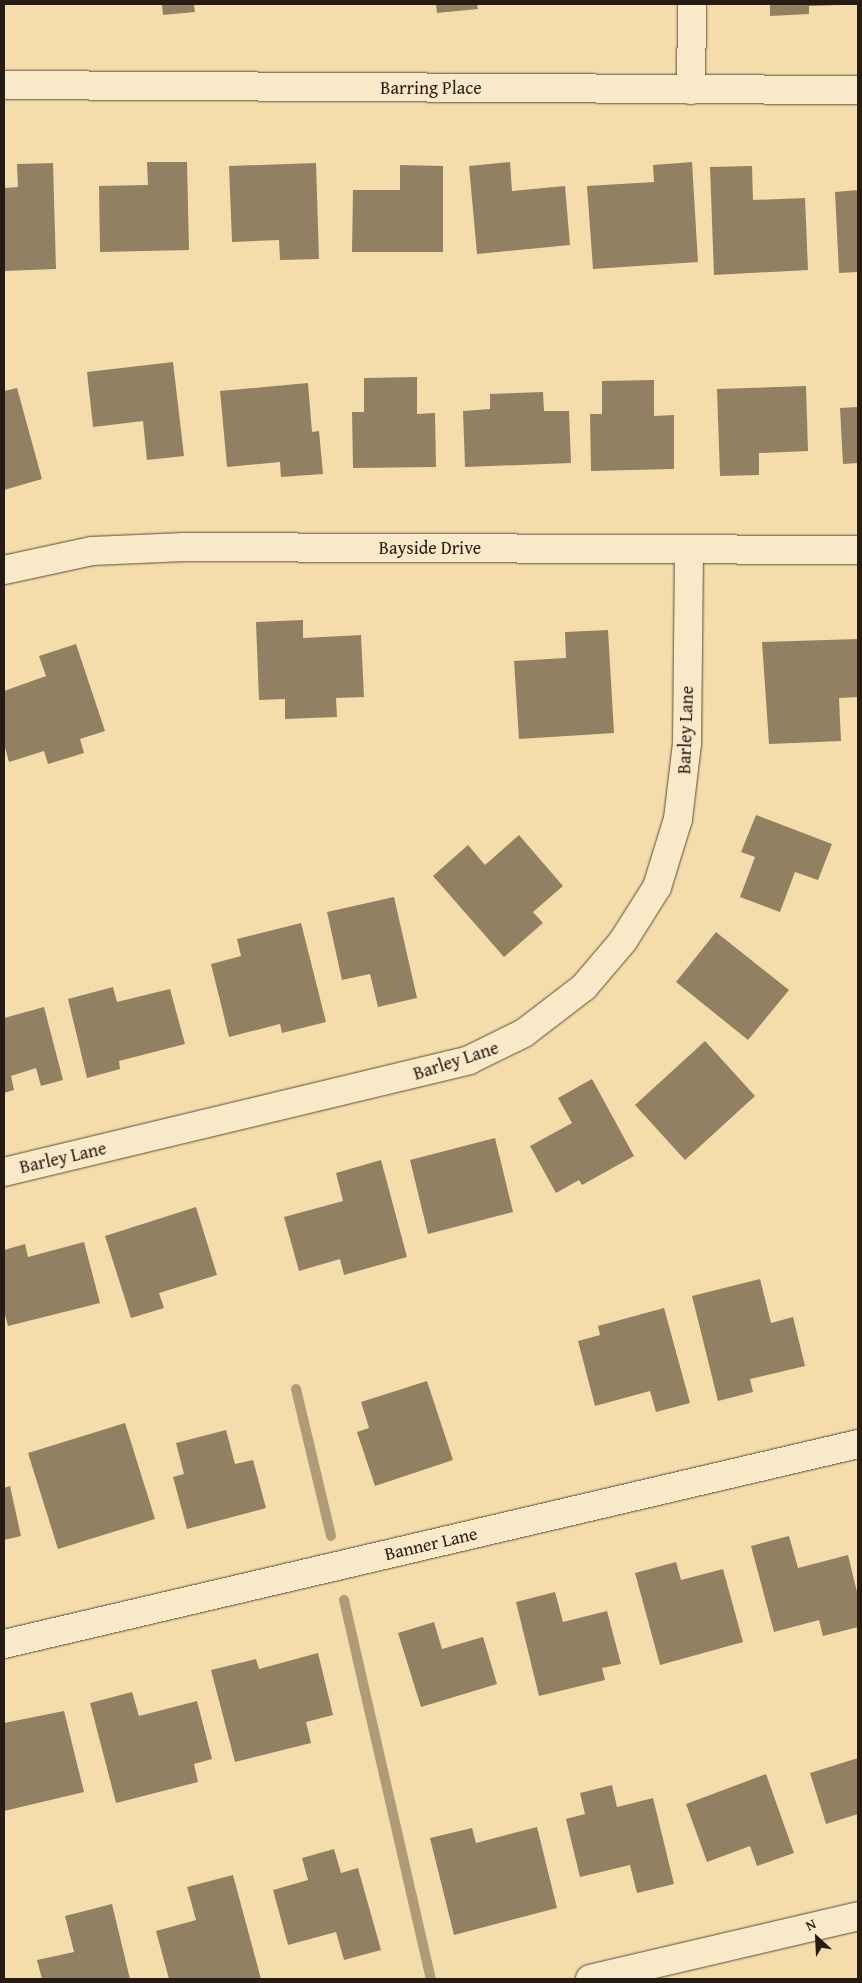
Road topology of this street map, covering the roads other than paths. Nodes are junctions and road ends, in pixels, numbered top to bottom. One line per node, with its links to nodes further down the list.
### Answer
1 (692, 4): 3 (street)
2 (4, 85): 3 (street, Barring Place)
3 (691, 90): 4 (street, Barring Place)
4 (858, 90)
5 (689, 549): 6 (street, Bayside Drive); 7 (street, Bayside Drive); 8 (street, Barley Lane)
6 (858, 550)
7 (4, 570)
8 (4, 1172)
9 (858, 1444): 10 (street, Banner Lane)
10 (4, 1644)
11 (858, 1916): 12 (street)
12 (590, 1979)

